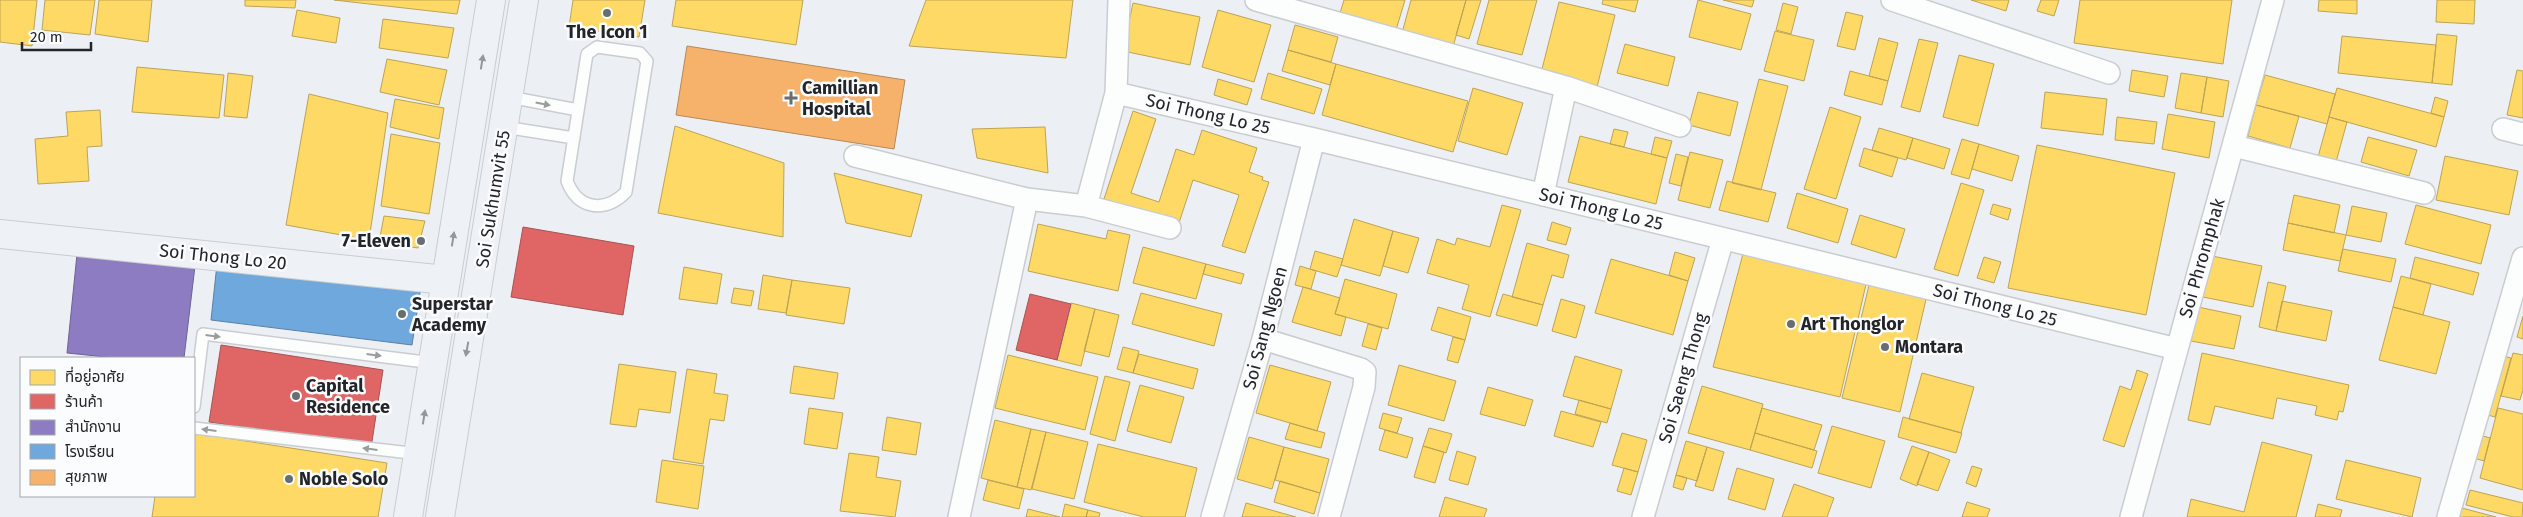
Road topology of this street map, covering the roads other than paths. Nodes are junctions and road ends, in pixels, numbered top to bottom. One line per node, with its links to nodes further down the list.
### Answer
1 (491, 0): 9 (main road, Soi Sukhumvit 55, one-way to 1)
2 (524, 0): 11 (main road, Soi Sukhumvit 55)
3 (1119, 0): 10 (street)
4 (1256, 0): 8 (street)
5 (1892, 0): 7 (street)
6 (2273, 0): 18 (street, Soi Phromphak)
7 (2109, 73)
8 (1566, 87): 14 (street); 21 (street)
9 (477, 91): 11 (main road); 13 (main road, Soi Sukhumvit 55)
10 (1116, 93): 17 (street, Soi Thong Lo 25); 23 (street)
11 (508, 97): 12 (lane, one-way to 12); 15 (main road, Soi Sukhumvit 55)
12 (578, 110): 16 (lane); 16 (lane)
13 (472, 122): 15 (main road); 28 (main road, Soi Sukhumvit 55, one-way to 13)
14 (1680, 126)
15 (504, 127): 16 (lane); 36 (main road, Soi Sukhumvit 55, one-way to 36)
16 (574, 138)
17 (1314, 139): 21 (street, Soi Thong Lo 25); 29 (street, Soi Sang Ngoen)
18 (2234, 146): 20 (street); 30 (street, Soi Phromphak)
19 (855, 156): 22 (street)
20 (2424, 193)
21 (1543, 195): 26 (street, Soi Thong Lo 25)
22 (1027, 199): 23 (street); 37 (street)
23 (1086, 206): 24 (street)
24 (1170, 228)
25 (0, 234): 28 (main road, Soi Thong Lo 20)
26 (1723, 239): 30 (street, Soi Thong Lo 25); 40 (street, Soi Saeng Thong)
27 (2523, 258): 42 (street)
28 (446, 280): 31 (main road, Soi Sukhumvit 55)
29 (1263, 339): 38 (street, Soi Sang Ngoen); 39 (street)
30 (2177, 349): 41 (street, Soi Phromphak)
31 (433, 363): 32 (lane, one-way to 31); 34 (main road, Soi Sukhumvit 55, one-way to 31)
32 (195, 398)
33 (195, 428): 34 (lane, one-way to 33)
34 (418, 454): 35 (main road, Soi Sukhumvit 55)
35 (408, 517)
36 (440, 517)
37 (959, 517)
38 (1212, 517)
39 (1329, 517)
40 (1644, 517)
41 (2131, 517)
42 (2448, 517)

